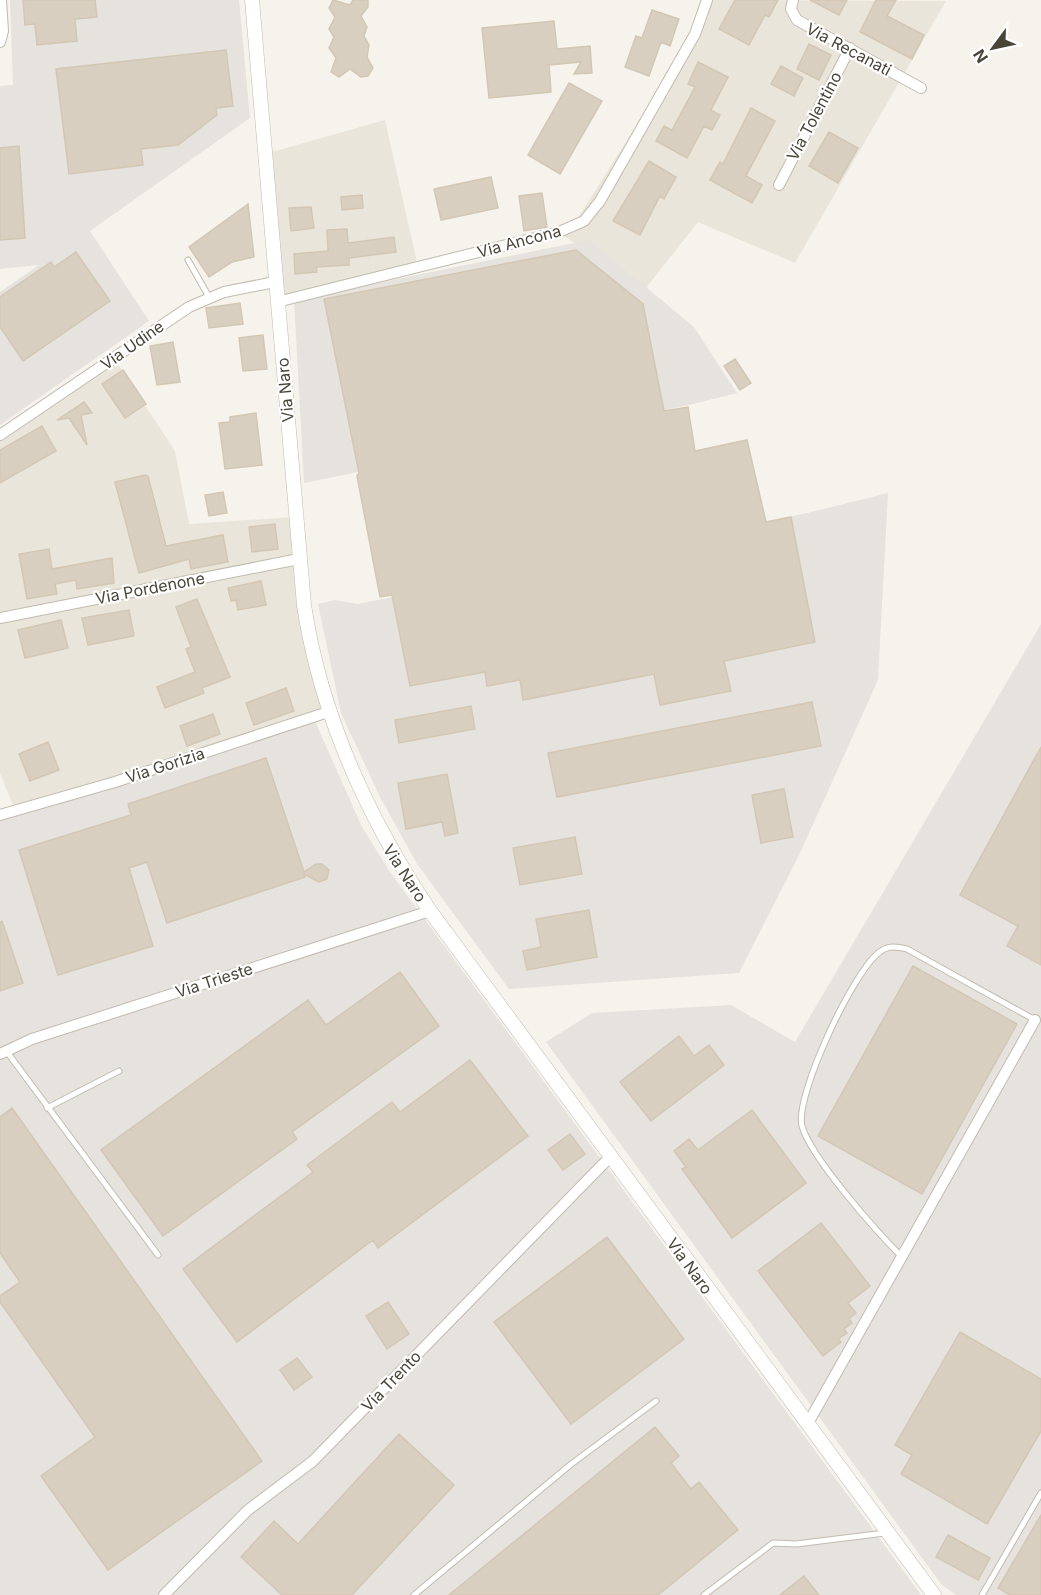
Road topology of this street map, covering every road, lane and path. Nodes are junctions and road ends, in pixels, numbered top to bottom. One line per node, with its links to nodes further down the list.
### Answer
1 (1, 0): 5 (street)
2 (252, 0): 10 (street, Via Naro)
3 (707, 0): 12 (street, Via Ancona)
4 (793, 0): 6 (street, Via Recanati)
5 (0, 42)
6 (850, 48): 7 (street, Via Recanati); 8 (street, Via Tolentino)
7 (921, 88)
8 (779, 184)
9 (188, 260): 11 (lane)
10 (275, 282): 11 (street, Via Udine); 12 (street, Via Naro)
11 (209, 297): 13 (street, Via Udine)
12 (278, 302): 14 (street, Via Naro)
13 (0, 435)
14 (299, 559): 15 (street, Via Pordenone); 16 (street, Via Naro)
15 (0, 618)
16 (328, 711): 17 (street, Via Gorizia); 18 (street, Via Naro)
17 (0, 815)
18 (430, 911): 20 (street, Via Trieste); 23 (street, Via Naro)
19 (1035, 1020): 25 (street); 25 (lane)
20 (3, 1052): 22 (lane)
21 (118, 1071): 22 (lane)
22 (47, 1108): 24 (lane)
23 (610, 1157): 27 (street, Via Naro); 30 (street, Via Trento)
24 (158, 1255)
25 (902, 1257): 27 (street)
26 (656, 1401): 31 (lane)
27 (807, 1425): 29 (street, Via Naro)
28 (1041, 1493): 34 (lane)
29 (887, 1533): 32 (lane); 33 (street, Via Naro)
30 (164, 1595)
31 (414, 1595)
32 (705, 1595)
33 (934, 1595)
34 (982, 1595)

